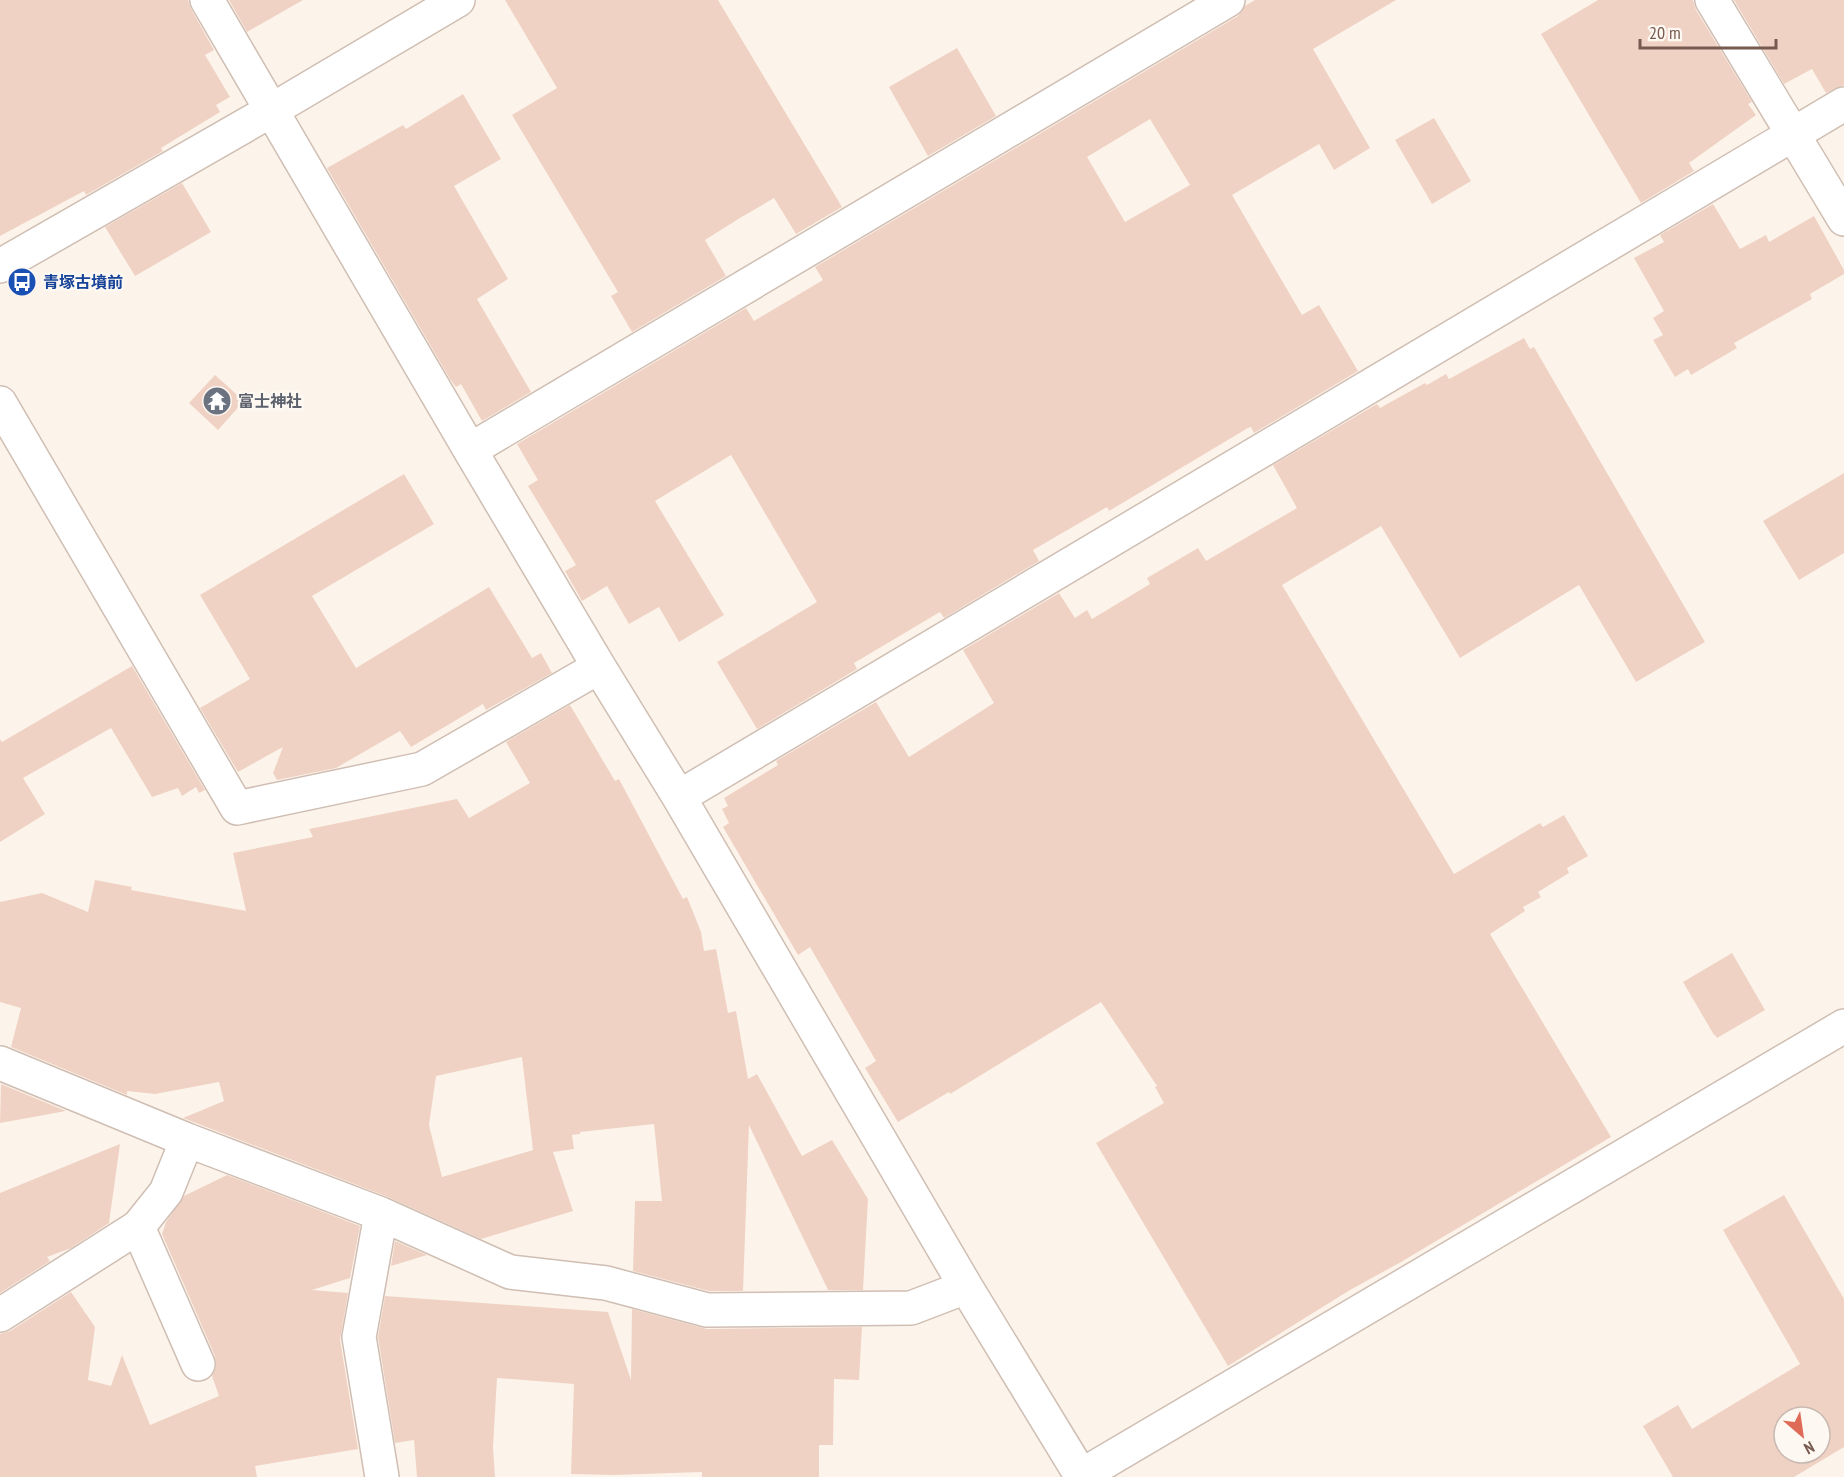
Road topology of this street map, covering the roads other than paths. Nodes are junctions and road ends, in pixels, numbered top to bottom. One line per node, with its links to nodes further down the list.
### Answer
1 (207, 0): 6 (street)
2 (458, 0): 6 (street)
3 (1228, 0): 11 (street)
4 (1712, 0): 7 (street)
5 (1844, 104): 7 (street)
6 (272, 110): 9 (street); 11 (street)
7 (1793, 135): 8 (street); 13 (street)
8 (1844, 219)
9 (0, 266)
10 (0, 403): 12 (street)
11 (470, 450): 12 (street)
12 (599, 667): 13 (street)
13 (679, 797): 19 (street)
14 (1844, 1026): 22 (street)
15 (0, 1063): 16 (street)
16 (187, 1140): 17 (street); 18 (street)
17 (381, 1214): 19 (street); 23 (street)
18 (138, 1227): 20 (street); 21 (street)
19 (966, 1287): 22 (street)
20 (0, 1315)
21 (198, 1364)
22 (1081, 1476)
23 (382, 1477)

